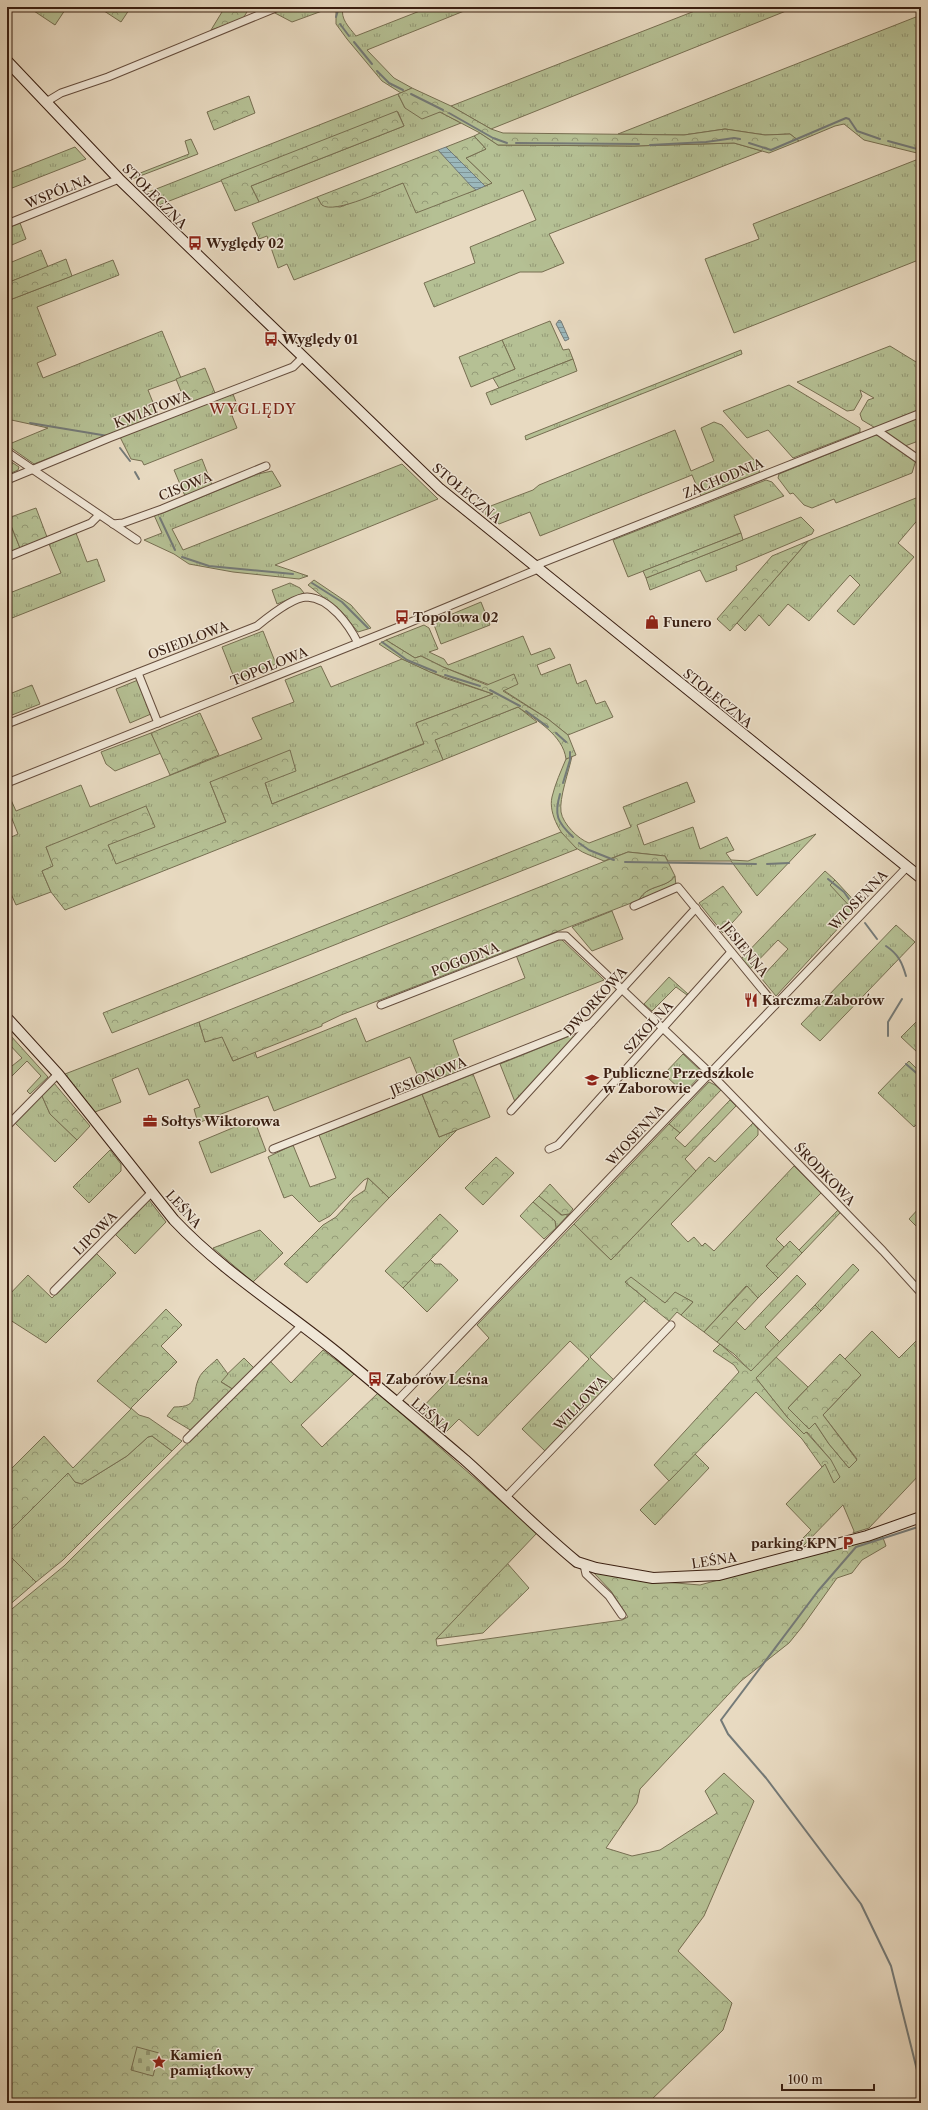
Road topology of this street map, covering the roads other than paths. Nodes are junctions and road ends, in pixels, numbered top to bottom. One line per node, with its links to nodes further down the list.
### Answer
1 (278, 7): 3 (street)
2 (7, 61): 3 (main road, STOŁECZNA)
3 (46, 102): 4 (main road, STOŁECZNA)
4 (118, 180): 5 (street, WSPÓLNA); 6 (main road, STOŁECZNA)
5 (7, 224)
6 (303, 357): 12 (street, KWIATOWA); 18 (main road, STOŁECZNA)
7 (921, 413): 8 (street, ZACHODNIA)
8 (878, 431): 10 (street); 18 (street, ZACHODNIA)
9 (7, 452): 12 (street)
10 (921, 461)
11 (266, 466): 15 (street, CISOWA)
12 (32, 470): 13 (street, KWIATOWA); 14 (street)
13 (7, 480)
14 (99, 515): 15 (street); 17 (street)
15 (113, 524): 16 (street)
16 (138, 540)
17 (7, 557)
18 (536, 568): 19 (street, TOPOLOWA); 24 (main road, STOŁECZNA)
19 (358, 642): 20 (street, OSIEDLOWA); 21 (street, TOPOLOWA)
20 (138, 673): 21 (street); 22 (street, OSIEDLOWA)
21 (158, 723): 23 (street, TOPOLOWA)
22 (7, 724)
23 (7, 782)
24 (907, 867): 25 (main road, STOŁECZNA); 32 (street, WIOSENNA)
25 (921, 878)
26 (634, 906): 27 (street, JESIENNA)
27 (696, 908): 29 (street, JESIENNA); 30 (street, DWORKOWA)
28 (558, 936): 30 (street, ŚRODKOWA); 31 (street, POGODNA)
29 (731, 952): 32 (street, JESIENNA); 35 (street, SZKOLNA)
30 (622, 990): 34 (street, DWORKOWA); 35 (street, ŚRODKOWA)
31 (381, 1005)
32 (775, 1005): 36 (street, WIOSENNA)
33 (7, 1018): 37 (main road, LEŚNA)
34 (591, 1023): 38 (street, DWORKOWA); 40 (street, JESIONOWA)
35 (663, 1028): 36 (street, ŚRODKOWA); 41 (street, SZKOLNA)
36 (710, 1073): 44 (street, ŚRODKOWA); 47 (street, WIOSENNA)
37 (58, 1074): 39 (street); 42 (main road, LEŚNA)
38 (511, 1110)
39 (7, 1126)
40 (273, 1149)
41 (549, 1149)
42 (152, 1192): 43 (street, LIPOWA); 46 (main road, LEŚNA)
43 (54, 1291)
44 (921, 1293)
45 (671, 1325): 49 (street, WILLOWA)
46 (301, 1326): 47 (main road, LEŚNA); 48 (street)
47 (396, 1402): 49 (main road, LEŚNA)
48 (187, 1439)
49 (506, 1497): 51 (main road, LEŚNA)
50 (921, 1517): 51 (main road, LEŚNA)
51 (584, 1565): 52 (street)
52 (622, 1615)

